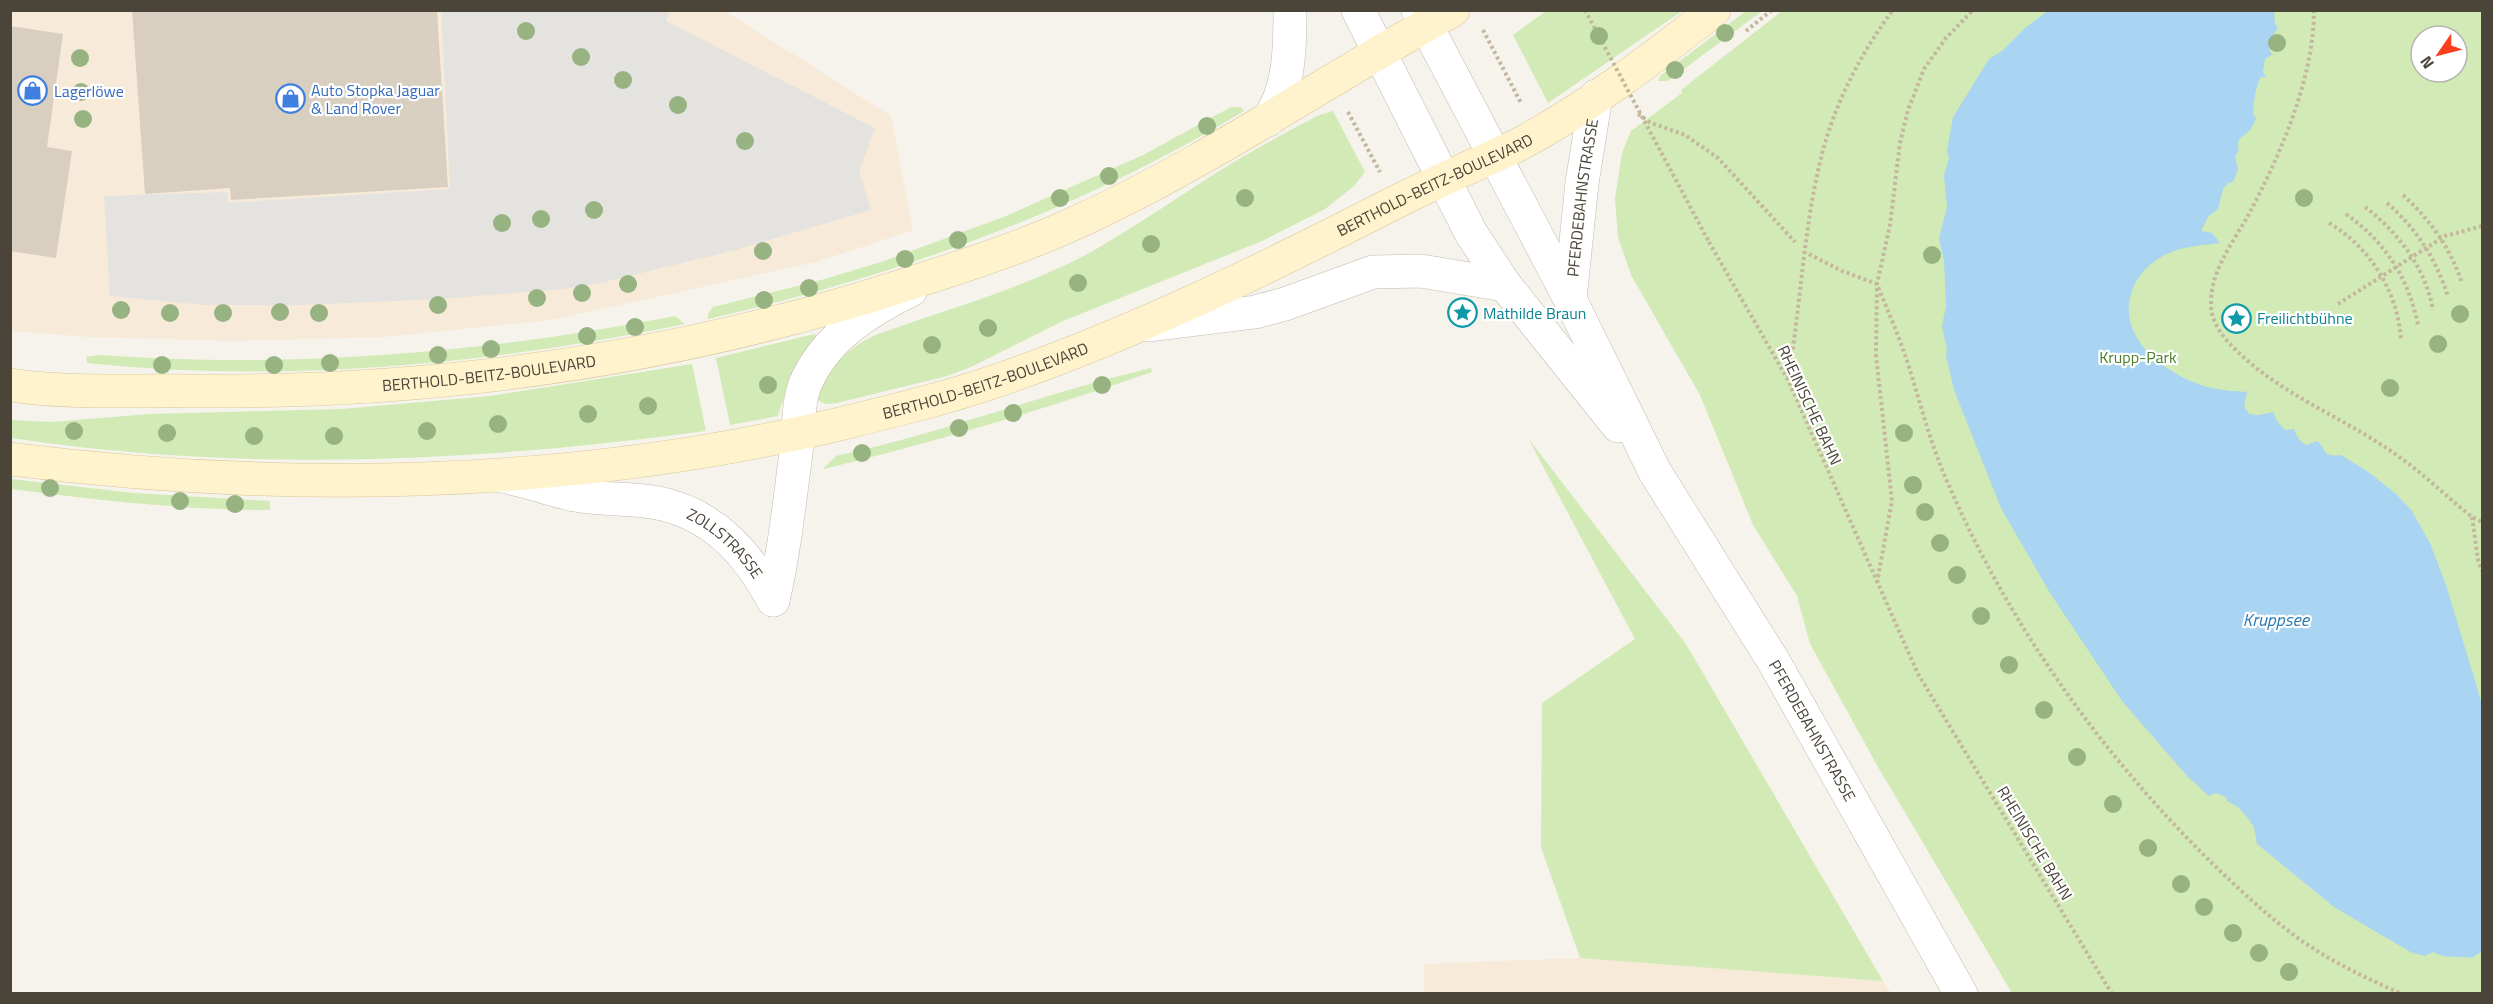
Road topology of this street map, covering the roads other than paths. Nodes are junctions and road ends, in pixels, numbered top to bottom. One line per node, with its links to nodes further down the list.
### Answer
1 (1290, 10): 7 (street)
2 (1358, 10): 5 (street, PFERDEBAHNSTRASSE)
3 (1714, 10): 6 (main road, BERTHOLD-BEITZ-BOULEVARD)
4 (1444, 17): 5 (main road, BERTHOLD-BEITZ-BOULEVARD); 8 (street, PFERDEBAHNSTRASSE)
5 (1379, 53): 7 (main road, BERTHOLD-BEITZ-BOULEVARD); 9 (street, PFERDEBAHNSTRASSE)
6 (1596, 96): 8 (main road, BERTHOLD-BEITZ-BOULEVARD); 12 (street, PFERDEBAHNSTRASSE)
7 (1268, 120): 10 (main road, BERTHOLD-BEITZ-BOULEVARD)
8 (1494, 156): 9 (main road, BERTHOLD-BEITZ-BOULEVARD); 12 (street, PFERDEBAHNSTRASSE)
9 (1443, 180): 11 (street, PFERDEBAHNSTRASSE); 13 (main road, BERTHOLD-BEITZ-BOULEVARD)
10 (956, 269): 14 (main road, BERTHOLD-BEITZ-BOULEVARD); 15 (street, BERTHOLD-BEITZ-BOULEVARD)
11 (1505, 285): 13 (street, BERTHOLD-BEITZ-BOULEVARD); 17 (street, PFERDEBAHNSTRASSE)
12 (1570, 299): 17 (street, PFERDEBAHNSTRASSE)
13 (1134, 327): 15 (main road, BERTHOLD-BEITZ-BOULEVARD)
14 (10, 385)
15 (798, 434): 18 (main road, BERTHOLD-BEITZ-BOULEVARD); 18 (street, ZOLLSTRASSE)
16 (10, 459): 18 (main road, BERTHOLD-BEITZ-BOULEVARD)
17 (1654, 472): 19 (street, PFERDEBAHNSTRASSE)
18 (490, 476)
19 (1961, 993)

